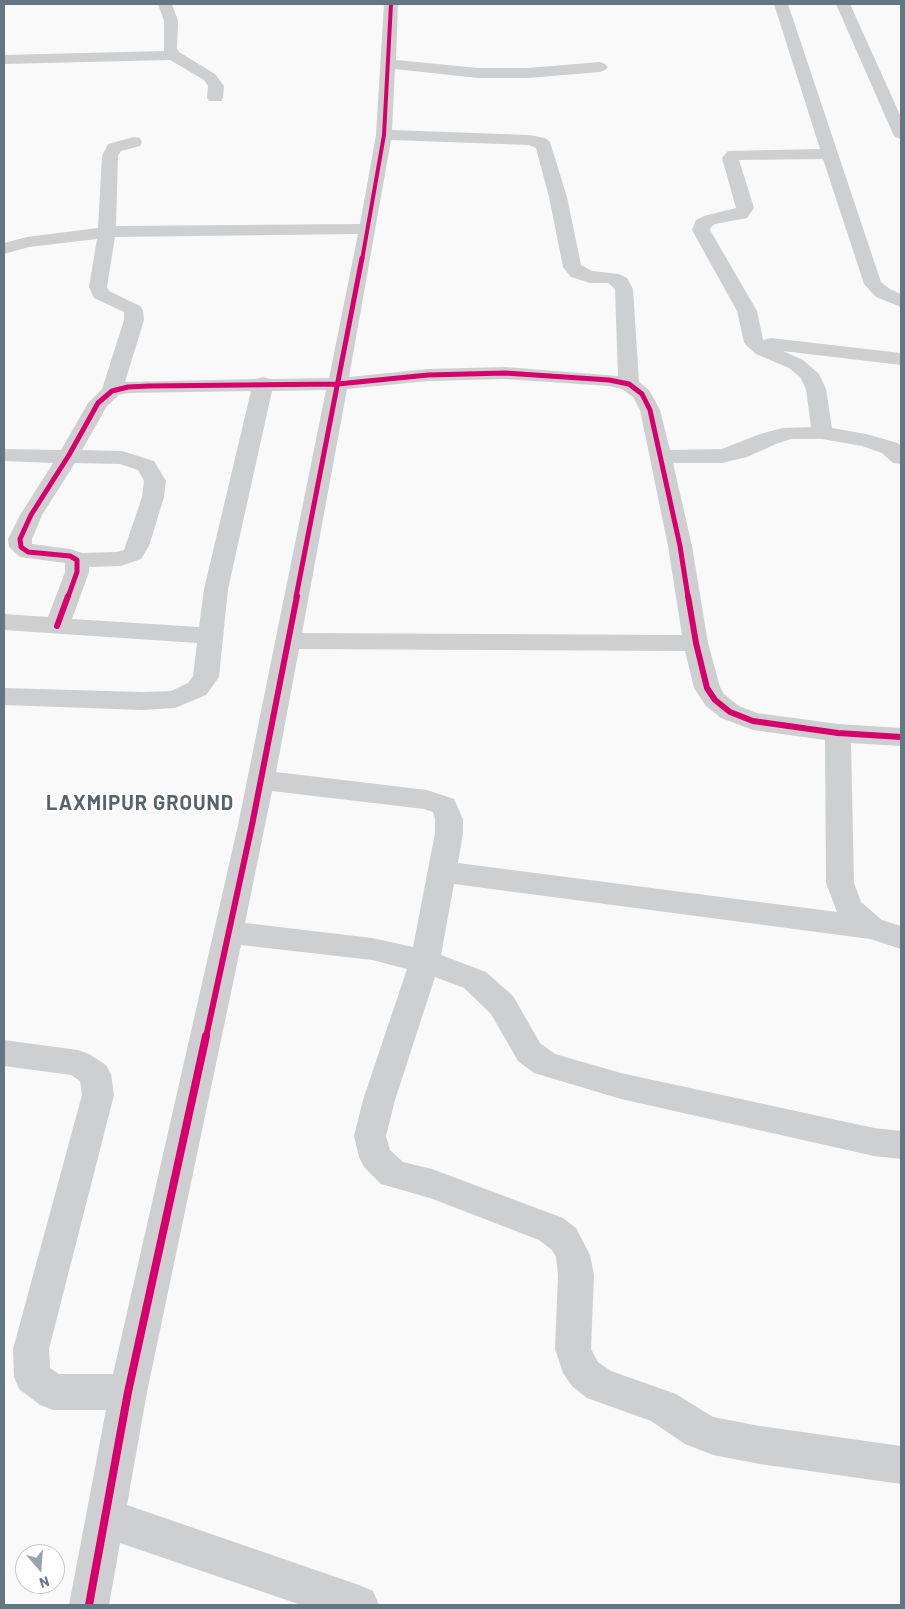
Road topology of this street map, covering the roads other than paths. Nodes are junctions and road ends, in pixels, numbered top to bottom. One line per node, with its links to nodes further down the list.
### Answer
1 (165, 4): 5 (street)
2 (391, 4): 7 (street)
3 (781, 4): 13 (street)
4 (843, 4): 10 (street)
5 (173, 55): 6 (street); 9 (street)
6 (4, 60)
7 (388, 64): 8 (street); 11 (street)
8 (600, 67)
9 (215, 98)
10 (901, 134)
11 (384, 135): 14 (street); 22 (street)
12 (134, 142): 15 (street)
13 (831, 154): 17 (street); 18 (street)
14 (368, 229): 15 (street); 21 (street)
15 (107, 232): 16 (street); 23 (street)
16 (4, 249)
17 (901, 301)
18 (754, 342): 19 (street); 24 (street)
19 (901, 359)
20 (279, 384): 21 (street); 23 (street); 32 (street)
21 (338, 384): 22 (street); 33 (street)
22 (629, 384): 28 (street)
23 (112, 391): 27 (street)
24 (822, 433): 25 (street); 28 (street)
25 (897, 451)
26 (4, 455): 27 (street)
27 (69, 455): 29 (street); 29 (street)
28 (661, 457): 34 (street)
29 (77, 560): 31 (street)
30 (4, 622): 31 (street)
31 (57, 626): 32 (street)
32 (210, 636): 35 (street)
33 (288, 641): 34 (street); 38 (street)
34 (696, 643): 36 (street)
35 (4, 697)
36 (838, 733): 37 (street); 40 (street)
37 (901, 737)
38 (260, 780): 39 (street); 41 (street)
39 (442, 872): 40 (street); 43 (street)
40 (872, 928): 42 (street)
41 (228, 932): 43 (street); 46 (street)
42 (901, 938)
43 (425, 961): 45 (street); 47 (street)
44 (4, 1053): 46 (street)
45 (901, 1145)
46 (128, 1392): 48 (street)
47 (901, 1465)
48 (106, 1518): 49 (street); 50 (street)
49 (89, 1605)
50 (359, 1605)

